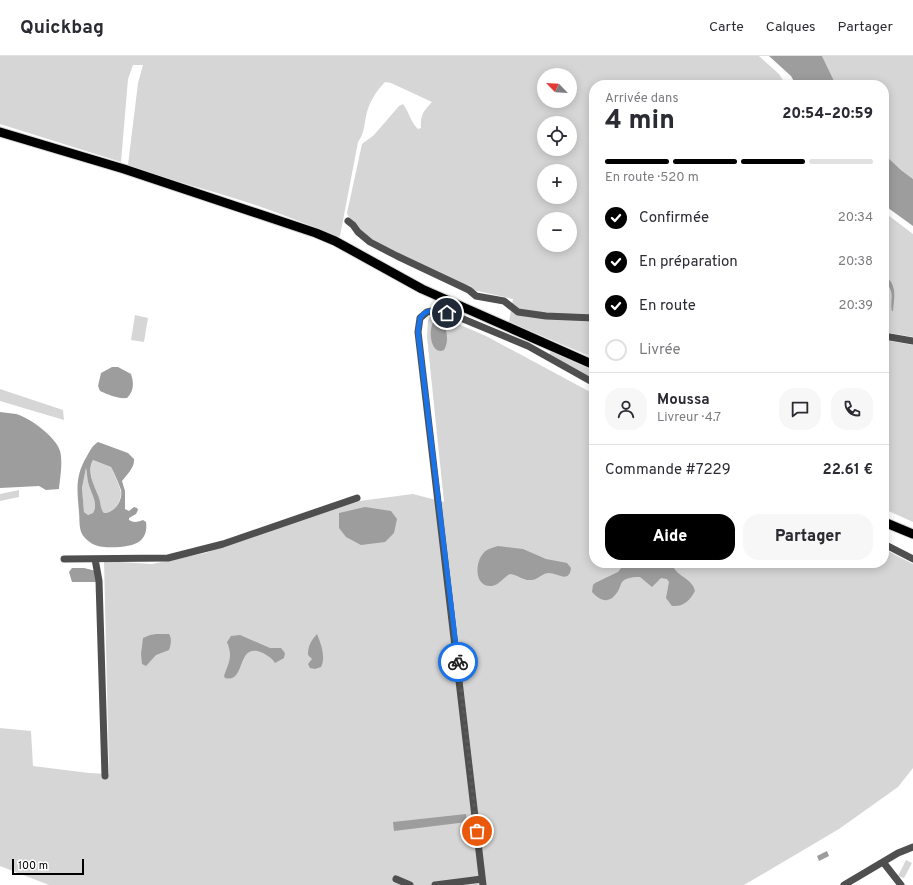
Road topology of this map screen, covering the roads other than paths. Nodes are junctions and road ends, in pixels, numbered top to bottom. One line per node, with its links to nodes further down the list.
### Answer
1 (0, 132): 6 (main road)
2 (348, 221): 3 (street)
3 (589, 318)
4 (889, 337): 5 (street)
5 (913, 341)
6 (589, 363)
7 (589, 380): 19 (street)
8 (357, 498): 13 (street)
9 (889, 524): 10 (main road)
10 (913, 534)
11 (889, 547): 14 (street)
12 (64, 559): 13 (street)
13 (95, 559): 15 (street)
14 (913, 559)
15 (105, 776)
16 (913, 847): 17 (street)
17 (883, 862): 22 (street); 23 (street)
18 (396, 879): 20 (street)
19 (483, 882): 21 (street)
20 (410, 885)
21 (435, 885)
22 (844, 885)
23 (901, 885)

